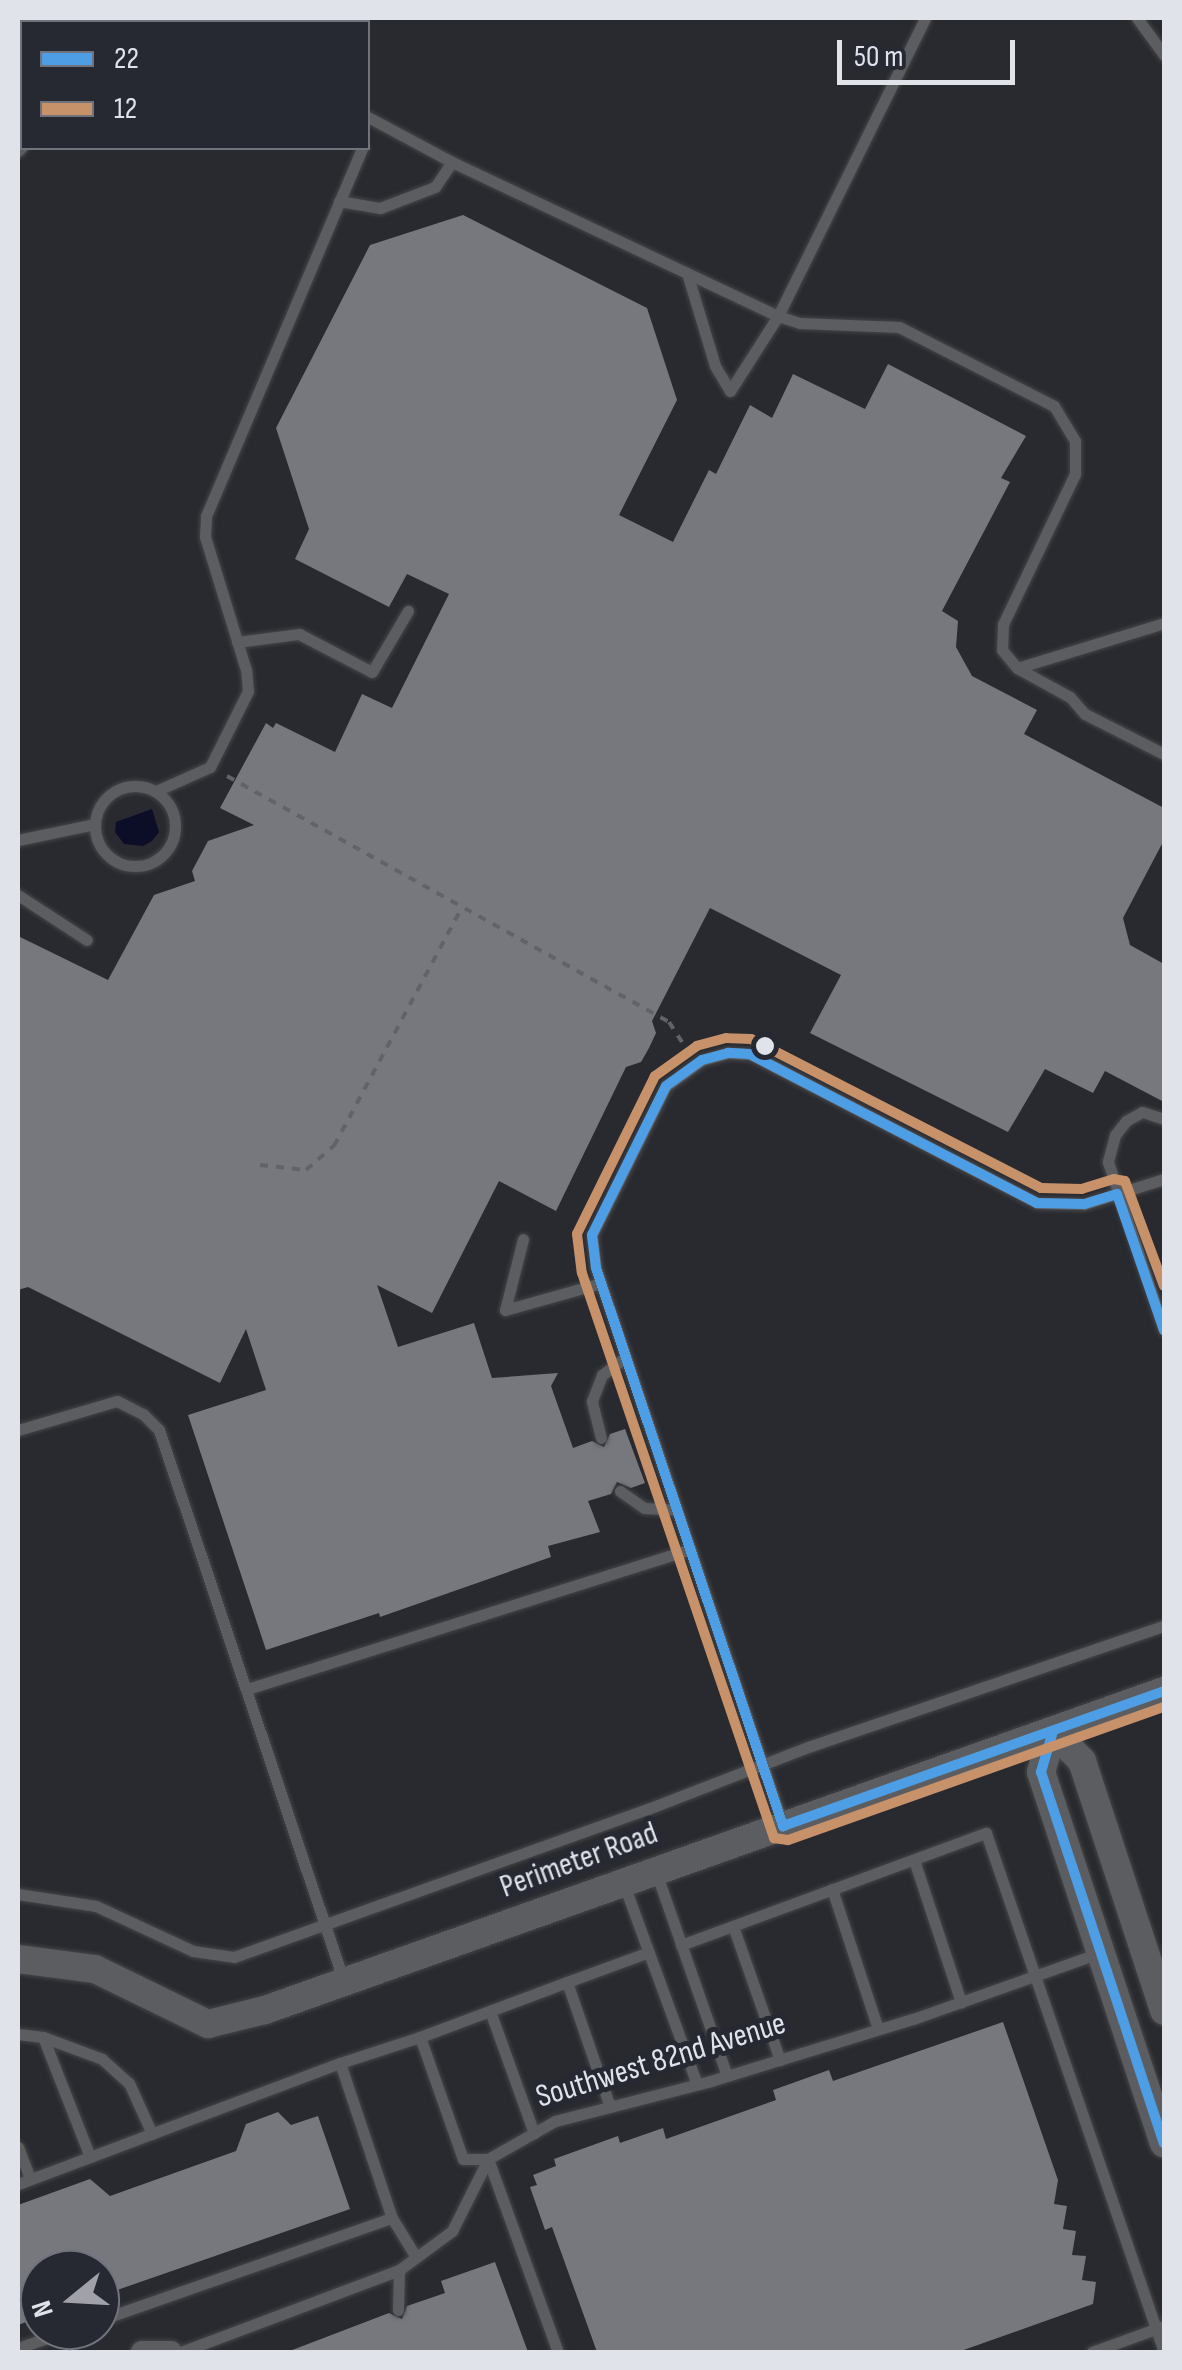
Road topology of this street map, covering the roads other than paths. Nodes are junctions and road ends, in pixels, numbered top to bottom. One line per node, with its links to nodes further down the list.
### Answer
1 (925, 18): 9 (lane)
2 (1138, 18): 3 (lane)
3 (1164, 56)
4 (371, 118): 6 (lane)
5 (361, 150): 7 (lane)
6 (452, 162): 7 (lane); 8 (lane)
7 (339, 201): 12 (lane)
8 (687, 274): 9 (lane); 9 (lane)
9 (778, 316): 13 (lane)
10 (408, 611): 12 (lane)
11 (1164, 623): 13 (lane)
12 (237, 642): 15 (lane)
13 (1017, 668): 14 (lane)
14 (1164, 754)
15 (156, 791): 16 (lane); 16 (lane)
16 (96, 824): 17 (lane)
17 (18, 840)
18 (18, 895): 19 (lane)
19 (86, 940)
20 (1164, 1119): 22 (lane)
21 (1164, 1179): 22 (lane)
22 (1117, 1194): 24 (lane); 25 (lane)
23 (523, 1238): 24 (lane)
24 (601, 1284): 26 (lane)
25 (1164, 1330)
26 (626, 1357): 28 (lane); 30 (lane)
27 (18, 1430): 33 (lane)
28 (601, 1438)
29 (620, 1492): 30 (lane)
30 (676, 1510): 31 (lane)
31 (690, 1549): 33 (lane); 36 (lane)
32 (1164, 1626): 36 (lane)
33 (247, 1689): 43 (lane)
34 (1164, 1691): 35 (street, Perimeter Road)
35 (1053, 1731): 37 (street, Perimeter Road); 47 (street); 54 (street)
36 (762, 1764): 37 (lane); 43 (lane)
37 (783, 1826): 39 (street, Perimeter Road)
38 (914, 1860): 41 (lane); 49 (lane); 52 (lane)
39 (656, 1871): 40 (street, Perimeter Road); 45 (lane)
40 (623, 1882): 46 (lane); 50 (street, Perimeter Road)
41 (832, 1889): 44 (lane); 56 (lane)
42 (18, 1894): 43 (lane)
43 (325, 1925): 50 (lane)
44 (733, 1926): 45 (lane); 60 (lane)
45 (681, 1944): 62 (lane)
46 (649, 1952): 51 (lane); 63 (lane)
47 (1102, 1952): 49 (lane, Southwest 82nd Avenue); 53 (street)
48 (18, 1959): 50 (street, Perimeter Road)
49 (1036, 1975): 52 (lane, Southwest 82nd Avenue); 77 (lane)
50 (344, 1982)
51 (567, 1982): 55 (lane); 64 (lane)
52 (961, 2002): 56 (lane, Southwest 82nd Avenue)
53 (1120, 2007): 54 (street); 67 (street)
54 (1164, 2009)
55 (490, 2011): 59 (lane); 65 (lane)
56 (878, 2030): 60 (lane, Southwest 82nd Avenue)
57 (18, 2034): 58 (lane)
58 (43, 2037): 66 (lane); 69 (lane)
59 (420, 2037): 61 (lane); 70 (lane)
60 (780, 2060): 62 (lane, Southwest 82nd Avenue)
61 (340, 2064): 66 (lane); 72 (lane)
62 (727, 2076): 63 (lane, Southwest 82nd Avenue)
63 (696, 2084): 64 (lane, Southwest 82nd Avenue)
64 (610, 2107): 65 (lane, Southwest 82nd Avenue)
65 (534, 2133): 70 (lane, Southwest 82nd Avenue)
66 (152, 2134): 69 (lane)
67 (1164, 2144)
68 (18, 2147): 71 (lane)
69 (90, 2157): 71 (lane)
70 (488, 2159): 73 (lane); 81 (lane)
71 (24, 2182)
72 (392, 2218): 73 (lane); 76 (lane)
73 (416, 2257): 74 (lane)
74 (399, 2270): 75 (lane); 80 (lane)
75 (398, 2310)
76 (120, 2313)
77 (1160, 2328): 82 (lane); 83 (lane)
78 (142, 2352): 79 (street)
79 (170, 2352)
80 (181, 2352)
81 (558, 2352)
82 (1092, 2352)
83 (1164, 2352)

